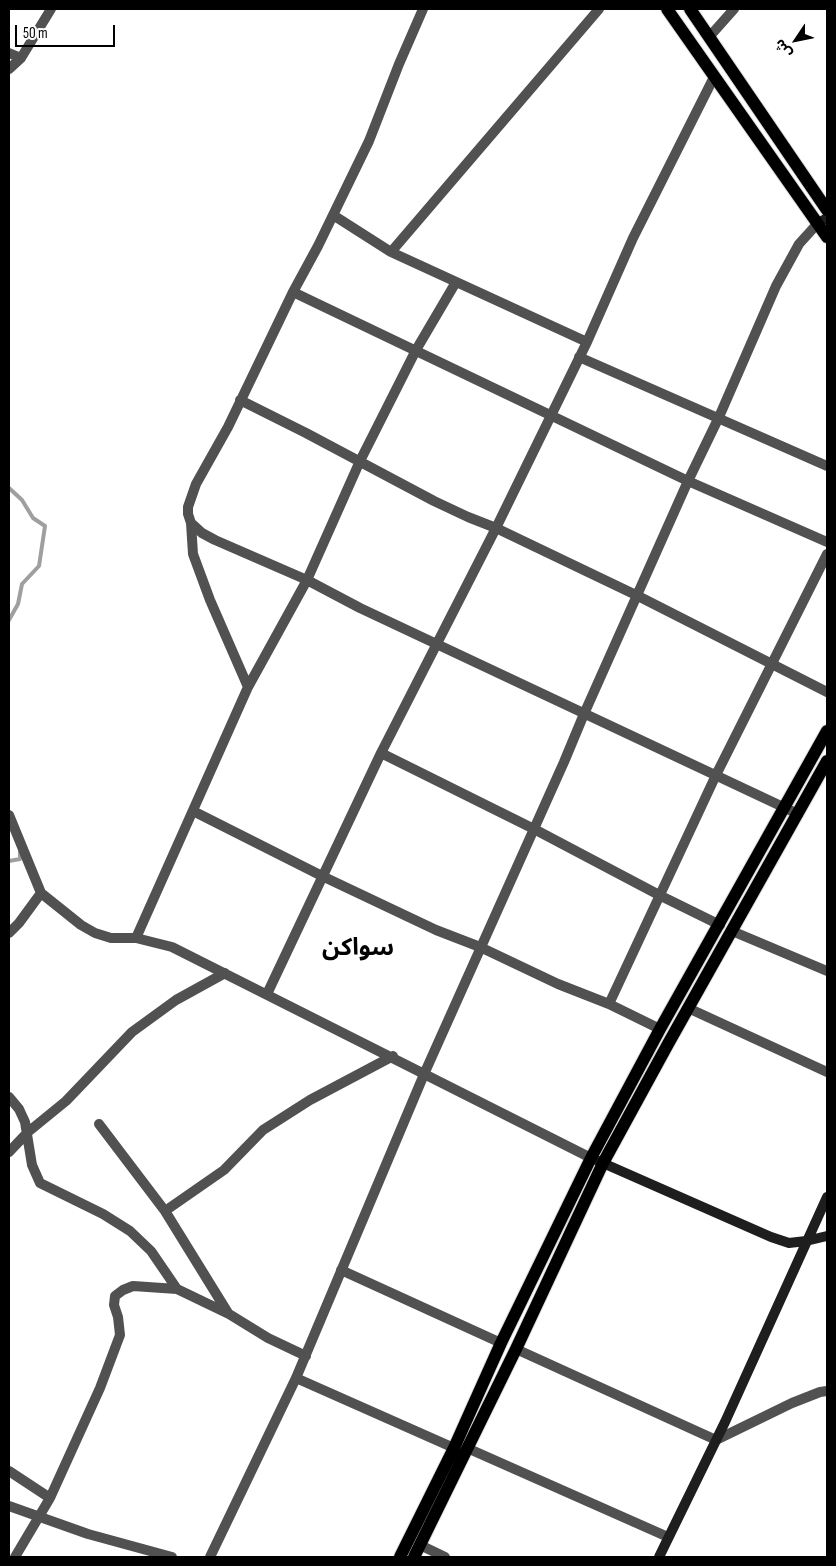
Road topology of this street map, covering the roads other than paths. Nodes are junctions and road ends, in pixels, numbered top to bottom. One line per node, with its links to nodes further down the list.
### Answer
1 (51, 9): 9 (street)
2 (423, 9): 13 (street)
3 (599, 9): 16 (street)
4 (667, 9): 11 (main road)
5 (690, 9): 7 (main road)
6 (734, 9): 7 (street)
7 (710, 36): 12 (main road)
8 (9, 52): 9 (street)
9 (21, 58): 10 (street)
10 (9, 69)
11 (714, 77): 14 (main road); 19 (street)
12 (827, 210)
13 (333, 215): 16 (street); 18 (street)
14 (823, 220): 15 (main road); 24 (street)
15 (827, 236)
16 (391, 252): 17 (street)
17 (456, 282): 19 (street); 20 (street)
18 (293, 292): 20 (street); 22 (street)
19 (587, 342): 21 (street)
20 (416, 350): 23 (street); 25 (street)
21 (580, 357): 23 (street); 24 (street)
22 (240, 400): 25 (street); 28 (street)
23 (551, 414): 27 (street); 29 (street)
24 (719, 417): 26 (street); 27 (street)
25 (360, 461): 29 (street); 32 (street)
26 (827, 466)
27 (688, 481): 30 (street); 33 (street)
28 (192, 523): 32 (street); 36 (street)
29 (496, 528): 33 (street); 34 (street)
30 (827, 542)
31 (827, 554): 35 (street)
32 (307, 580): 34 (street); 36 (street)
33 (638, 596): 35 (street); 38 (street)
34 (436, 644): 38 (street); 40 (street)
35 (772, 664): 37 (street); 43 (street)
36 (248, 687): 45 (street)
37 (827, 692)
38 (584, 714): 43 (street); 48 (street)
39 (827, 731): 41 (main road)
40 (381, 754): 48 (street); 49 (street)
41 (810, 764): 42 (street); 44 (main road)
42 (826, 768): 47 (main road)
43 (716, 775): 44 (street); 51 (street)
44 (785, 806): 47 (street); 52 (main road)
45 (193, 811): 49 (street); 55 (street)
46 (9, 814): 50 (street)
47 (798, 814): 53 (main road)
48 (534, 829): 51 (street); 56 (street)
49 (322, 876): 56 (street); 59 (street)
50 (41, 893): 54 (street); 55 (street)
51 (661, 896): 52 (street); 60 (street)
52 (720, 925): 62 (main road)
53 (732, 931): 57 (street); 61 (main road)
54 (9, 933)
55 (136, 938): 58 (street)
56 (480, 947): 60 (street); 64 (street)
57 (827, 971)
58 (225, 973): 59 (street); 68 (street)
59 (266, 994): 63 (street)
60 (609, 1004): 62 (street)
61 (688, 1008): 65 (street); 70 (main road)
62 (660, 1029): 70 (main road)
63 (393, 1056): 64 (street); 72 (street)
64 (424, 1072): 70 (street); 75 (street)
65 (827, 1072)
66 (9, 1097): 68 (street)
67 (99, 1124): 72 (street)
68 (28, 1132): 69 (street); 76 (street)
69 (9, 1152)
70 (597, 1160): 74 (street); 78 (main road); 79 (main road)
71 (827, 1197): 74 (street)
72 (165, 1211): 77 (street)
73 (827, 1236): 74 (street)
74 (806, 1241): 83 (street)
75 (342, 1270): 78 (street); 80 (street)
76 (177, 1288): 77 (street); 87 (street)
77 (229, 1314): 80 (street)
78 (501, 1343): 84 (main road)
79 (516, 1350): 83 (street); 85 (main road)
80 (306, 1356): 81 (street)
81 (296, 1378): 84 (street); 94 (street)
82 (827, 1391): 83 (street)
83 (716, 1440): 90 (street)
84 (454, 1448): 95 (main road)
85 (467, 1448): 90 (street); 91 (main road)
86 (9, 1471): 87 (street)
87 (50, 1498): 89 (street)
88 (9, 1506): 89 (street)
89 (38, 1517): 92 (street); 93 (street)
90 (668, 1537): 97 (street)
91 (417, 1551): 96 (street)
92 (16, 1557)
93 (172, 1557)
94 (210, 1557)
95 (400, 1557)
96 (445, 1557)
97 (658, 1557)

